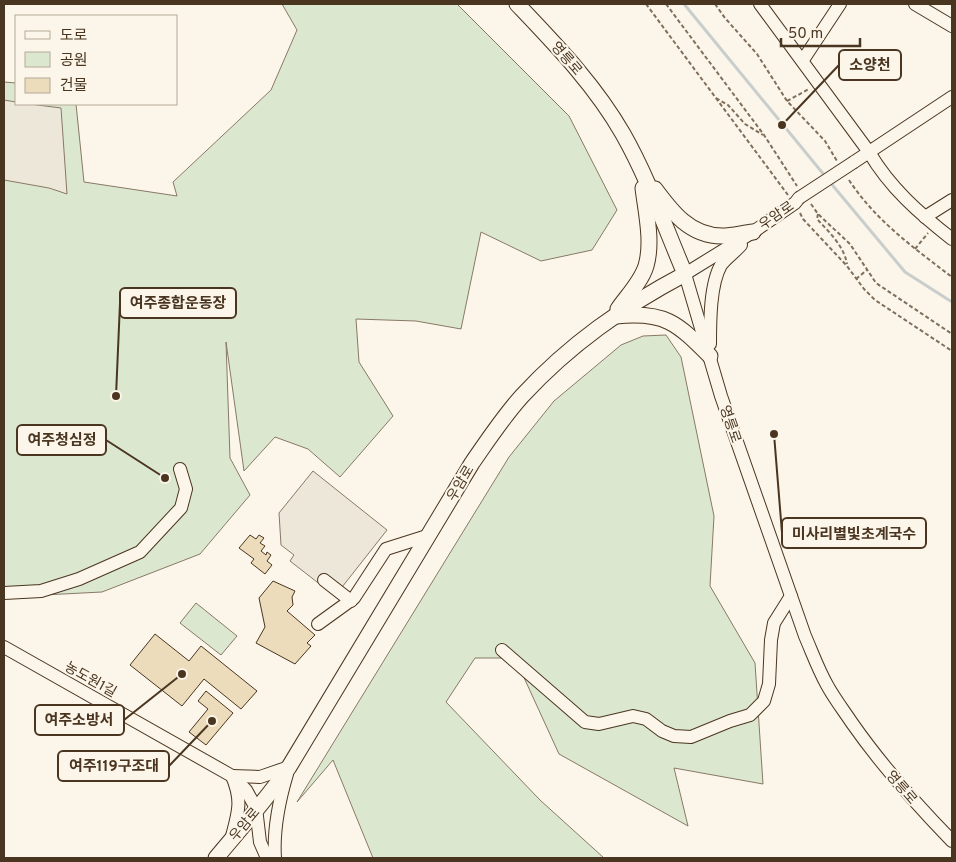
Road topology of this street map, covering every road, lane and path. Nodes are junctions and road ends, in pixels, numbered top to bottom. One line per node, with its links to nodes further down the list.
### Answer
1 (518, 4): 17 (main road, 영릉로)
2 (646, 4): 11 (path)
3 (666, 4): 14 (path)
4 (715, 4): 13 (path)
5 (760, 4): 9 (street)
6 (840, 4): 9 (street)
7 (915, 4): 8 (street)
8 (952, 26)
9 (803, 60): 10 (street)
10 (820, 83): 13 (path); 15 (street)
11 (714, 96): 14 (path); 19 (path)
12 (952, 97): 15 (street)
13 (787, 100): 16 (path)
14 (764, 135): 19 (path)
15 (870, 152): 19 (street, 우암로, bridge); 22 (street)
16 (839, 163)
17 (640, 167): 23 (main road); 28 (main road, 영릉로); 31 (main road)
18 (848, 178): 25 (path)
19 (800, 197): 21 (path); 23 (street, 우암로); 26 (path)
20 (952, 200): 22 (street)
21 (818, 214): 26 (path); 27 (path)
22 (930, 222): 24 (street); 25 (path)
23 (753, 232): 28 (street, 우암로); 34 (street)
24 (952, 239)
25 (915, 249): 29 (path)
26 (847, 266): 30 (path)
27 (867, 270): 30 (path); 32 (path)
28 (685, 274): 31 (main road, 우암로); 34 (street, 영릉로)
29 (952, 278)
30 (856, 279): 33 (path)
31 (612, 316): 34 (main road); 36 (main road, 우암로)
32 (952, 334)
33 (952, 351)
34 (710, 356): 39 (street, 영릉로)
35 (180, 469): 38 (street)
36 (427, 536): 40 (street); 44 (main road, 우암로)
37 (324, 580): 40 (street)
38 (4, 593)
39 (791, 596): 43 (street); 48 (street, 영릉로)
40 (351, 601): 41 (street)
41 (318, 624)
42 (4, 646): 45 (street, 농도원1길)
43 (502, 650)
44 (289, 767): 45 (street); 46 (main road, 우암로); 51 (street)
45 (232, 776): 46 (street, 농도원1길); 47 (street)
46 (256, 808): 47 (main road, 우암로); 50 (street)
47 (231, 840): 49 (main road, 우암로)
48 (952, 841)
49 (216, 858)
50 (267, 858)
51 (275, 858)

